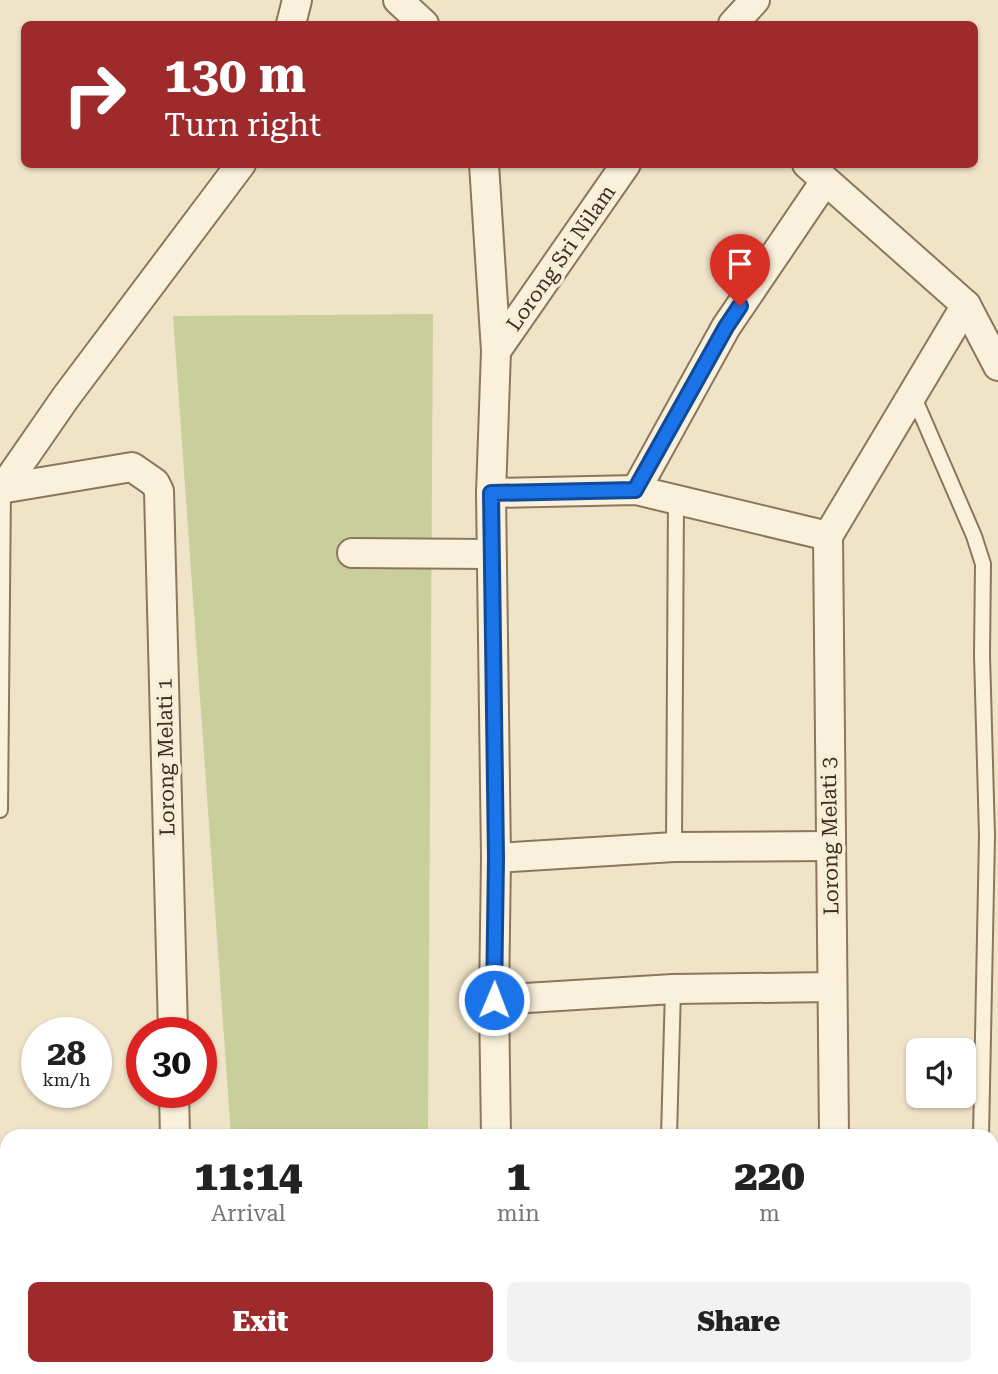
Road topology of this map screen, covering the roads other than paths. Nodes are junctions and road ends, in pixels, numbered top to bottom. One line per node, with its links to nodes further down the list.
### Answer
1 (297, 0): 4 (street)
2 (398, 0): 5 (street)
3 (755, 0): 6 (street)
4 (292, 21)
5 (421, 21)
6 (736, 21)
7 (238, 168): 15 (street)
8 (484, 168): 12 (street)
9 (623, 168): 12 (street, Lorong Sri Nilam)
10 (816, 173): 11 (street); 16 (street)
11 (966, 305): 13 (street); 14 (street)
12 (496, 351): 17 (street)
13 (998, 366)
14 (913, 395): 19 (street); 36 (lane)
15 (2, 489): 22 (lane); 30 (street, Lorong Melati 1)
16 (635, 490): 17 (street); 18 (street)
17 (491, 493): 21 (street)
18 (676, 499): 19 (street); 25 (lane)
19 (828, 536): 24 (street, Lorong Melati 3)
20 (352, 553): 21 (street)
21 (492, 554): 26 (street)
22 (0, 796): 23 (lane)
23 (0, 810)
24 (830, 846): 25 (street); 27 (street, Lorong Melati 3)
25 (674, 847): 26 (street)
26 (496, 858): 29 (street)
27 (832, 987): 28 (street); 35 (street, Lorong Melati 3)
28 (673, 989): 29 (street); 34 (lane)
29 (494, 1000): 33 (street)
30 (173, 1017)
31 (174, 1108): 32 (street)
32 (175, 1129)
33 (496, 1129)
34 (669, 1129)
35 (834, 1129)
36 (981, 1129)

